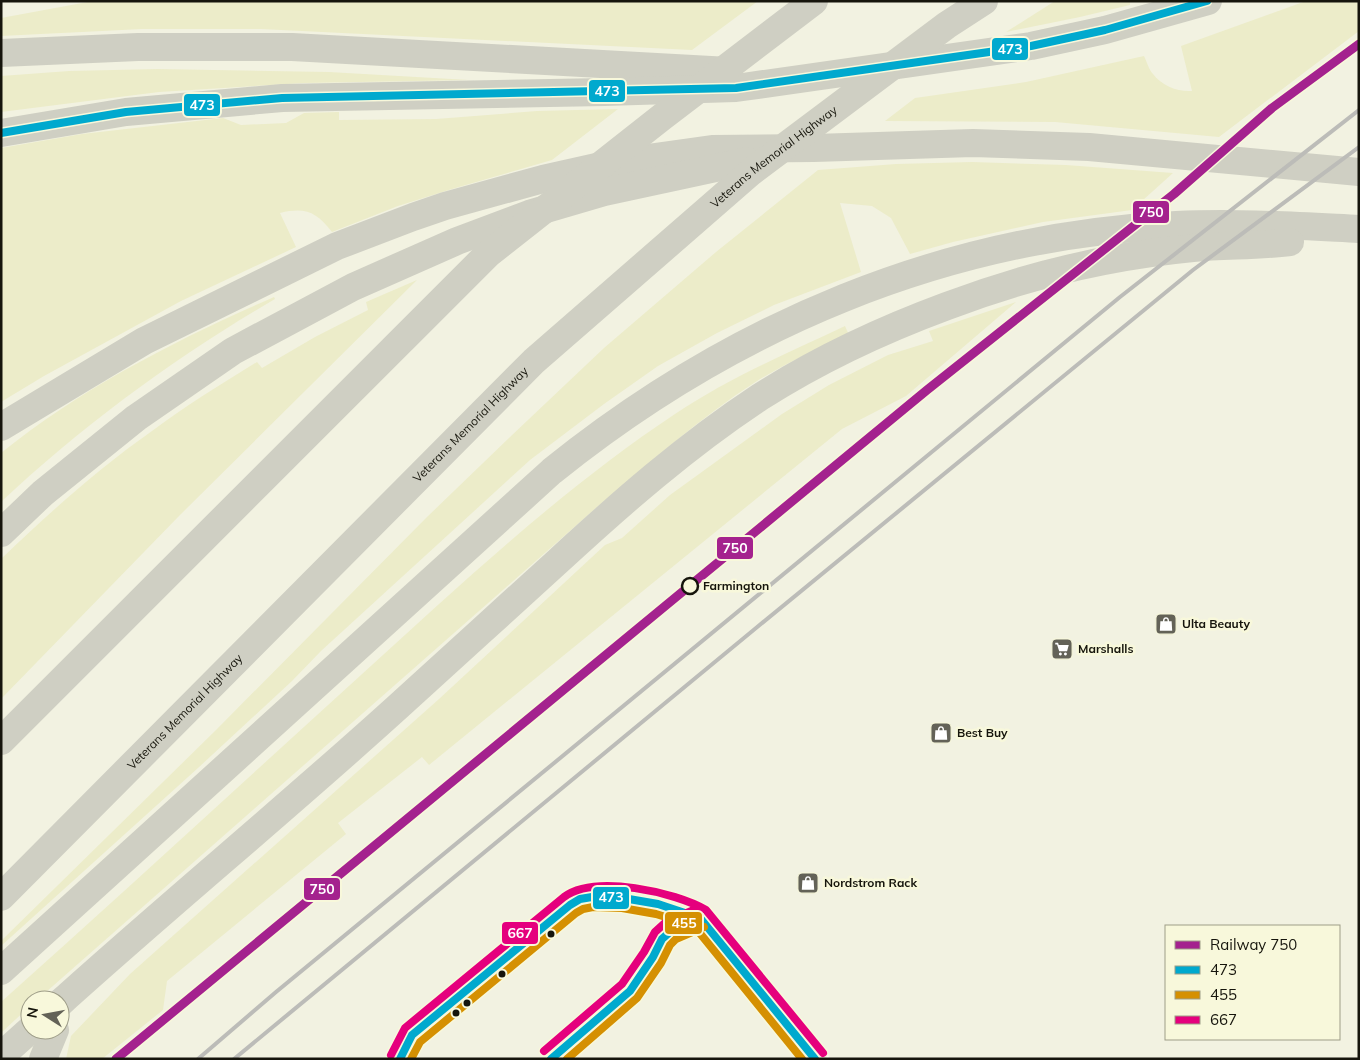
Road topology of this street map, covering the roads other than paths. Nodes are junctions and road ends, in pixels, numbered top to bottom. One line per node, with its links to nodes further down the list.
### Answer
1 (814, 1): 13 (highway)
2 (984, 1): 14 (highway, Veterans Memorial Highway)
3 (1205, 2): 5 (highway)
4 (1, 53): 5 (highway)
5 (866, 70): 6 (highway)
6 (1, 133)
7 (814, 148): 8 (highway); 11 (highway); 12 (highway)
8 (1359, 172)
9 (1359, 229): 16 (highway)
10 (1359, 234): 17 (highway)
11 (1, 427)
12 (1, 533)
13 (1, 741)
14 (1, 897)
15 (700, 918): 22 (street)
16 (1, 971)
17 (70, 999)
18 (20, 1039): 20 (highway)
19 (51, 1040): 21 (highway)
20 (1, 1056)
21 (43, 1059)
22 (815, 1059)

